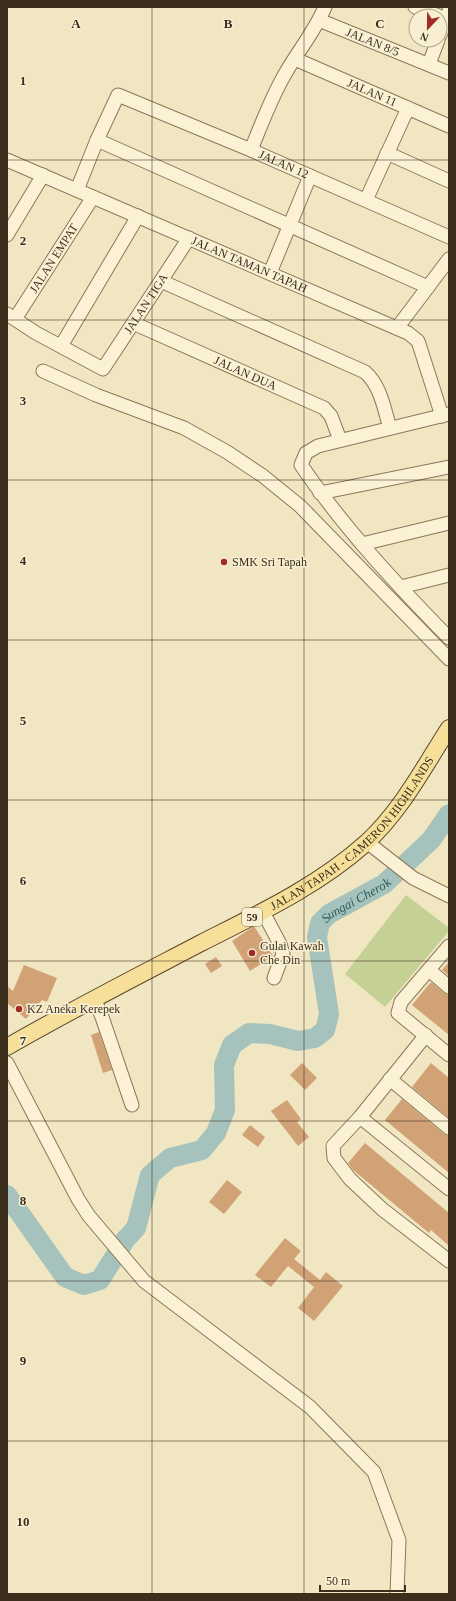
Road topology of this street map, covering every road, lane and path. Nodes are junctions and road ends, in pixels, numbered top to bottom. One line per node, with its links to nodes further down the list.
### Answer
1 (324, 7): 2 (street)
2 (320, 20): 4 (street); 5 (street, JALAN 8/5)
3 (435, 48): 5 (street)
4 (295, 59): 7 (street, JALAN 11); 10 (street)
5 (429, 64): 6 (street, JALAN 8/5)
6 (449, 73)
7 (408, 108): 8 (street, JALAN 11); 11 (street)
8 (449, 126)
9 (97, 140): 10 (street, JALAN 12); 16 (street); 20 (street)
10 (251, 150): 14 (street, JALAN 12)
11 (387, 153): 15 (street); 18 (street)
12 (7, 160): 13 (street, JALAN TAMAN TAPAH)
13 (43, 175): 16 (street, JALAN TAMAN TAPAH); 21 (street)
14 (310, 176): 18 (street, JALAN 12); 20 (street)
15 (449, 181)
16 (77, 190): 17 (street, JALAN TAMAN TAPAH)
17 (93, 197): 19 (street, JALAN TAMAN TAPAH); 28 (street, JALAN EMPAT)
18 (366, 200): 22 (street, JALAN 12)
19 (138, 216): 23 (street, JALAN TAMAN TAPAH); 31 (street)
20 (290, 224): 25 (street); 27 (street)
21 (7, 235)
22 (449, 237)
23 (189, 238): 25 (street, JALAN TAMAN TAPAH); 26 (street, JALAN TIGA)
24 (449, 259): 27 (street)
25 (270, 273): 30 (street, JALAN TAMAN TAPAH)
26 (161, 281): 29 (street, JALAN TIGA); 34 (street)
27 (428, 287): 30 (street)
28 (11, 317): 31 (street)
29 (133, 323): 31 (street, JALAN TIGA); 35 (street, JALAN DUA)
30 (397, 328): 33 (street, JALAN TAMAN TAPAH)
31 (62, 346)
32 (43, 371): 43 (street)
33 (446, 415): 34 (street, JALAN TAMAN TAPAH)
34 (390, 428): 35 (street, JALAN TAMAN TAPAH)
35 (340, 440): 37 (street, JALAN TAMAN TAPAH)
36 (449, 467): 37 (street)
37 (320, 493): 39 (street)
38 (449, 523): 39 (street)
39 (362, 544): 41 (street)
40 (449, 575): 41 (street)
41 (401, 587): 42 (street)
42 (448, 636)
43 (449, 659)
44 (449, 728): 45 (main road, JALAN TAPAH - CAMERON HIGHLANDS / 59)
45 (366, 842): 46 (street); 47 (main road, JALAN TAPAH - CAMERON HIGHLANDS / 59)
46 (449, 896)
47 (263, 912): 50 (street); 52 (main road, JALAN TAPAH - CAMERON HIGHLANDS / 59)
48 (449, 946): 49 (street)
49 (429, 970): 51 (street); 53 (street)
50 (274, 978)
51 (449, 987)
52 (94, 998): 54 (main road, JALAN TAPAH - CAMERON HIGHLANDS / 59); 58 (street)
53 (426, 1035): 55 (street); 57 (street)
54 (7, 1047)
55 (449, 1055)
56 (7, 1063): 63 (street)
57 (390, 1079): 59 (street); 60 (street)
58 (132, 1105)
59 (360, 1117): 61 (street); 62 (street)
60 (449, 1128)
61 (449, 1189)
62 (449, 1261)
63 (397, 1594)

